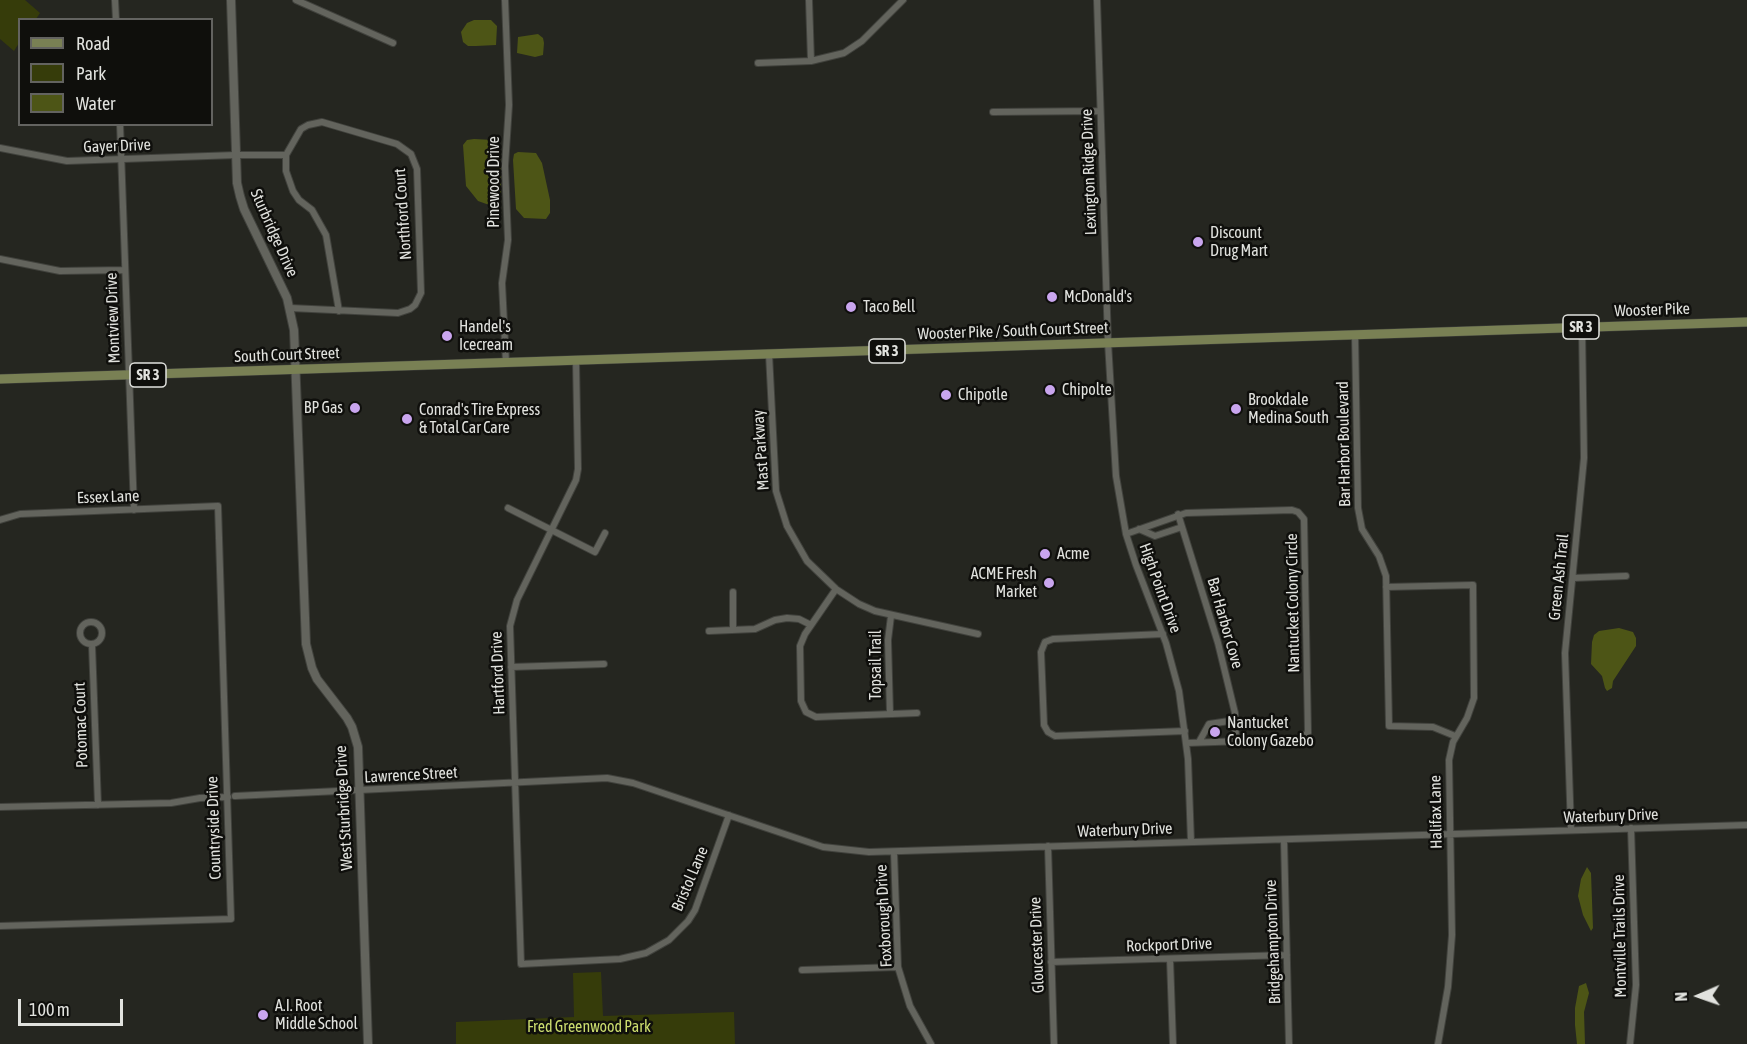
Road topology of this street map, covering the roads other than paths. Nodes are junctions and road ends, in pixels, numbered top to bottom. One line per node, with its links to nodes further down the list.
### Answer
1 (115, 0): 8 (street)
2 (231, 0): 16 (street, Sturbridge Drive)
3 (296, 0): 9 (street)
4 (505, 0): 30 (street, Pinewood Drive)
5 (809, 0): 10 (street)
6 (903, 0): 10 (street)
7 (1097, 0): 12 (street, Lexington Ridge Drive)
8 (116, 18)
9 (393, 43)
10 (811, 61): 11 (street)
11 (758, 63)
12 (1100, 111): 13 (street); 27 (street, Lexington Ridge Drive)
13 (993, 112)
14 (120, 126): 18 (street, Montview Drive)
15 (0, 148): 18 (street, Gayer Drive)
16 (236, 155): 17 (street); 18 (street, Gayer Drive); 21 (street, Sturbridge Drive)
17 (286, 155): 22 (street); 22 (street, Northford Court)
18 (121, 159): 20 (street, Montview Drive)
19 (0, 258): 20 (street)
20 (125, 270): 32 (street, Montview Drive)
21 (290, 308): 22 (street, Northford Court); 31 (street, Sturbridge Drive)
22 (339, 311)
23 (1747, 322): 24 (main road, Wooster Pike / SR 3)
24 (1582, 327): 25 (main road, Wooster Pike / SR 3); 45 (street, Green Ash Trail)
25 (1415, 332): 26 (main road, Wooster Pike / South Court Street / SR 3)
26 (1355, 334): 27 (main road, Wooster Pike / South Court Street / SR 3); 46 (street, Bar Harbor Boulevard)
27 (1108, 342): 28 (main road, Wooster Pike / South Court Street / SR 3); 43 (street, High Point Drive)
28 (769, 354): 29 (main road, Wooster Pike / South Court Street / SR 3); 47 (street, Mast Parkway)
29 (576, 361): 30 (main road, South Court Street / SR 3); 41 (street, Hartford Drive)
30 (507, 363): 31 (main road, South Court Street / SR 3)
31 (295, 369): 32 (main road, South Court Street / SR 3); 67 (street, West Sturbridge Drive)
32 (130, 376): 33 (main road, South Court Street / SR 3); 36 (street, Montview Drive)
33 (0, 379)
34 (218, 506): 36 (street, Essex Lane); 68 (street, Countryside Drive)
35 (508, 508): 41 (street)
36 (134, 510): 38 (street, Essex Lane)
37 (1178, 514): 39 (street, Bar Harbor Cove); 40 (street, Nantucket Colony Circle); 63 (street, Nantucket Colony Circle)
38 (0, 520)
39 (1182, 527): 40 (street, Nantucket Colony Circle); 60 (street, Bar Harbor Cove)
40 (1139, 529): 43 (street, Nantucket Colony Circle)
41 (552, 531): 42 (street); 57 (street, Hartford Drive)
42 (605, 533)
43 (1126, 534): 54 (street, High Point Drive)
44 (1626, 576): 45 (street)
45 (1573, 578): 74 (street, Green Ash Trail)
46 (1386, 586): 62 (street, Bar Harbor Boulevard); 62 (street, Halifax Lane)
47 (836, 589): 49 (street, Mast Parkway); 50 (street)
48 (733, 592): 51 (street)
49 (891, 616): 53 (street, Mast Parkway); 59 (street, Topsail Trail)
50 (811, 625): 51 (street); 59 (street)
51 (733, 630): 52 (street)
52 (709, 631)
53 (978, 634)
54 (1163, 634): 61 (street, High Point Drive); 61 (street)
55 (92, 645): 69 (street, Potomac Court)
56 (604, 664): 57 (street)
57 (511, 666): 66 (street, Hartford Drive)
58 (917, 713): 59 (street)
59 (890, 714)
60 (1236, 720): 63 (street, Bar Harbor Cove); 64 (street)
61 (1185, 731): 65 (street, High Point Drive)
62 (1455, 736): 75 (street, Halifax Lane)
63 (1236, 741): 64 (street, Nantucket Colony Circle)
64 (1199, 742): 65 (street, Nantucket Colony Circle)
65 (1187, 743): 77 (street, High Point Drive)
66 (516, 784): 67 (street, Lawrence Street); 71 (street, Waterbury Drive); 84 (street, Hartford Drive)
67 (360, 791): 68 (street, Lawrence Street); 87 (street, West Sturbridge Drive)
68 (230, 797): 69 (street, Lawrence Street); 80 (street, Countryside Drive)
69 (98, 805): 70 (street, Lawrence Street)
70 (0, 807)
71 (729, 814): 79 (street, Waterbury Drive); 84 (street, Bristol Lane)
72 (1747, 825): 73 (street, Waterbury Drive)
73 (1631, 828): 74 (street, Waterbury Drive); 93 (street, Montville Trails Drive)
74 (1571, 830): 75 (street, Waterbury Drive)
75 (1450, 834): 76 (street, Waterbury Drive); 92 (street, Halifax Lane)
76 (1284, 840): 77 (street, Waterbury Drive); 81 (street, Bridgehampton Drive)
77 (1191, 842): 78 (street, Waterbury Drive)
78 (1048, 846): 79 (street, Waterbury Drive); 83 (street, Gloucester Drive)
79 (894, 852): 85 (street, Foxborough Drive)
80 (0, 926)
81 (1287, 955): 82 (street, Rockport Drive); 91 (street, Bridgehampton Drive)
82 (1170, 959): 83 (street, Rockport Drive); 90 (street)
83 (1051, 962): 89 (street, Gloucester Drive)
84 (521, 964)
85 (898, 967): 86 (street); 88 (street, Foxborough Drive)
86 (802, 970)
87 (368, 1044)
88 (931, 1044)
89 (1054, 1044)
90 (1173, 1044)
91 (1289, 1044)
92 (1438, 1044)
93 (1630, 1044)

